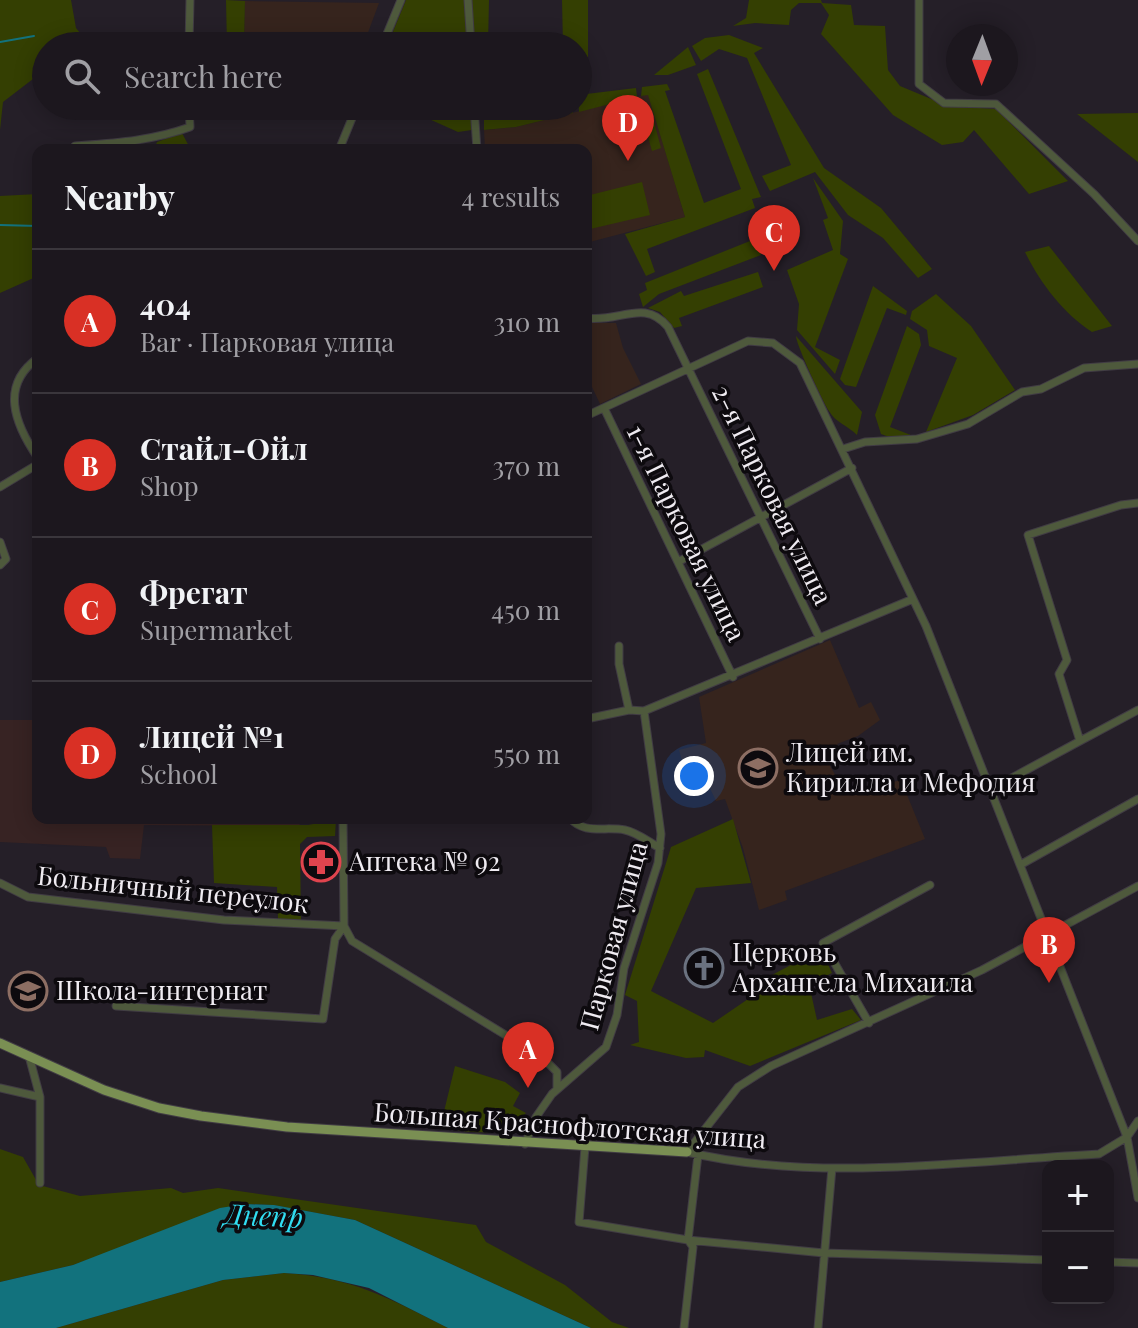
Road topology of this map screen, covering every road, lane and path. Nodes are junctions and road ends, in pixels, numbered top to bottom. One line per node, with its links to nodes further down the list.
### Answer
1 (190, 0): 5 (street)
2 (401, 0): 6 (street)
3 (468, 0): 7 (street)
4 (919, 0): 14 (street)
5 (189, 32)
6 (388, 32)
7 (470, 32)
8 (190, 120): 11 (street)
9 (351, 120): 12 (street)
10 (475, 120): 13 (street)
11 (104, 144)
12 (341, 144)
13 (477, 144)
14 (1138, 241)
15 (592, 319): 18 (street, 2-я Парковая улица)
16 (32, 361): 21 (street)
17 (1138, 364): 22 (street)
18 (688, 369): 19 (street); 22 (street); 27 (street, 2-я Парковая улица)
19 (604, 408): 20 (street); 29 (street, 1-я Парковая улица)
20 (592, 413)
21 (32, 449)
22 (843, 449): 24 (street)
23 (32, 468): 25 (street)
24 (852, 468): 27 (street); 31 (street)
25 (0, 487)
26 (1138, 503): 39 (street)
27 (760, 518): 29 (street); 32 (street, 2-я Парковая улица)
28 (0, 542): 30 (street)
29 (678, 562): 34 (street, 1-я Парковая улица)
30 (0, 565)
31 (913, 599): 32 (street); 40 (street)
32 (820, 639): 34 (street)
33 (619, 646): 35 (street)
34 (733, 677): 37 (street)
35 (629, 710): 37 (street); 38 (street)
36 (1138, 710): 39 (street)
37 (644, 711): 44 (street, Парковая улица)
38 (592, 718)
39 (1080, 741): 40 (street)
40 (993, 788): 45 (street)
41 (1138, 799): 45 (street)
42 (343, 824): 49 (street)
43 (574, 824): 44 (street)
44 (660, 848): 56 (street, Парковая улица)
45 (1020, 865): 50 (street)
46 (0, 883): 49 (street, Больничный переулок)
47 (930, 885): 52 (street)
48 (1138, 886): 50 (street)
49 (344, 926): 51 (street); 56 (street)
50 (1049, 934): 52 (street); 60 (street)
51 (116, 1006)
52 (869, 1023): 63 (street)
53 (0, 1043): 54 (main road, Большая Краснофлотская улица)
54 (29, 1056): 57 (street); 61 (main road, Большая Краснофлотская улица)
55 (0, 1088): 57 (street)
56 (557, 1088): 61 (street, Парковая улица)
57 (40, 1097): 65 (street)
58 (1138, 1121): 60 (street, Большая Краснофлотская улица)
59 (1138, 1135): 60 (street)
60 (1127, 1137): 64 (street, Большая Краснофлотская улица); 66 (street)
61 (525, 1144): 62 (main road, Большая Краснофлотская улица)
62 (585, 1147): 63 (main road, Большая Краснофлотская улица); 67 (street)
63 (692, 1154): 64 (street, Большая Краснофлотская улица); 67 (street)
64 (832, 1168): 68 (street)
65 (40, 1183)
66 (1138, 1198)
67 (688, 1240): 68 (street); 72 (street)
68 (824, 1253): 69 (street); 73 (street)
69 (1042, 1260)
70 (1114, 1262): 71 (street)
71 (1138, 1263)
72 (684, 1328)
73 (818, 1328)

